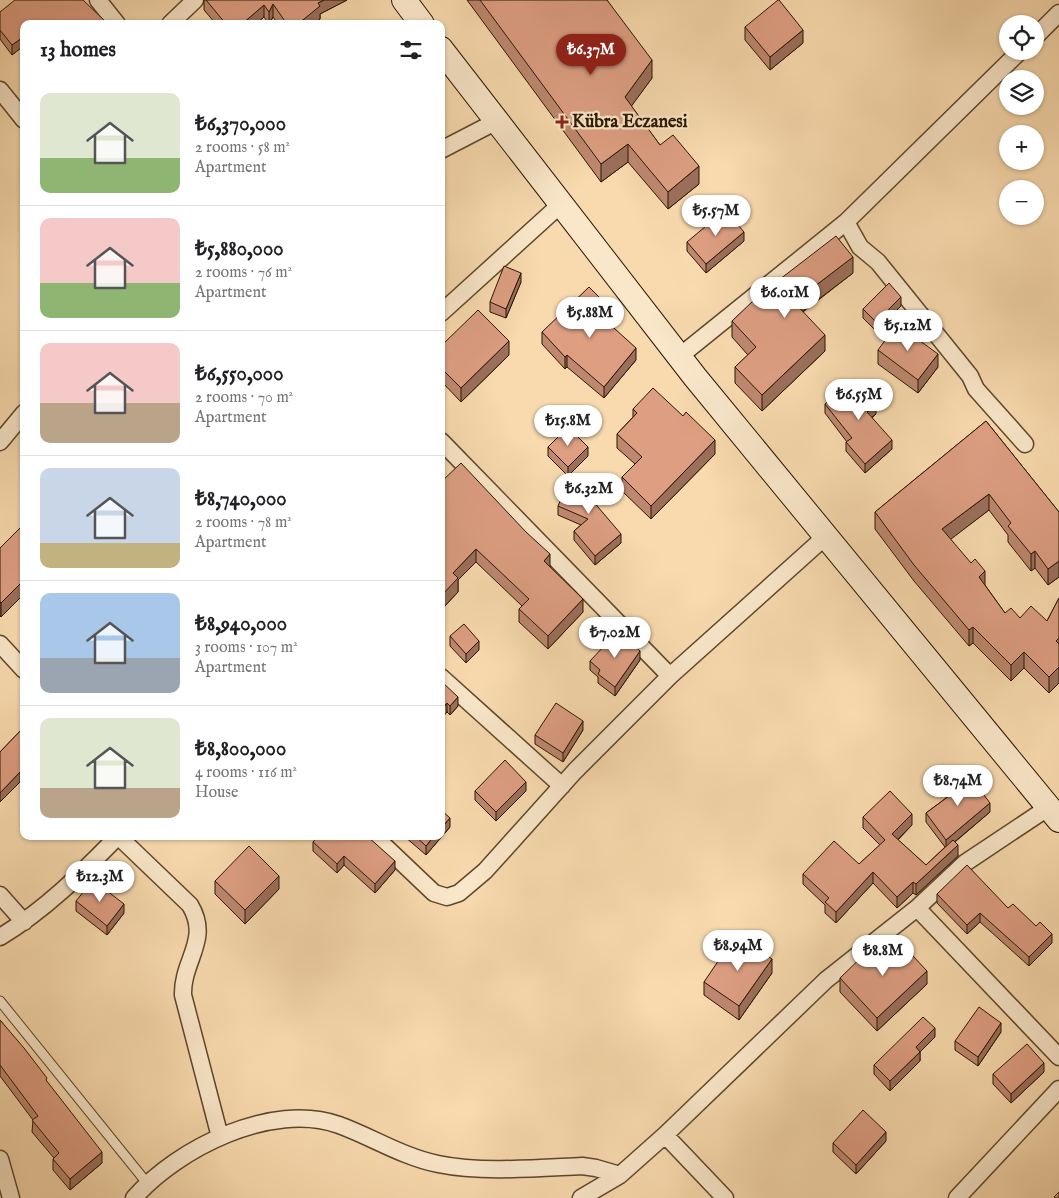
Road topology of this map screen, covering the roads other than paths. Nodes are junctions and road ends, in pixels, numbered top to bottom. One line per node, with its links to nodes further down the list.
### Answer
1 (98, 0): 5 (street)
2 (195, 0): 6 (street)
3 (404, 0): 7 (street)
4 (1059, 13): 8 (street)
5 (114, 20)
6 (174, 20)
7 (419, 20)
8 (1044, 28)
9 (445, 53): 13 (street)
10 (1011, 60): 16 (street)
11 (0, 90): 12 (street)
12 (20, 115)
13 (497, 121): 14 (street); 15 (street)
14 (445, 148)
15 (561, 204): 17 (street); 18 (street)
16 (846, 222): 18 (street); 21 (street)
17 (445, 309)
18 (680, 356): 23 (street)
19 (20, 419): 20 (street)
20 (0, 442)
21 (1025, 444)
22 (445, 445): 26 (street)
23 (826, 536): 26 (street); 29 (street)
24 (0, 644): 25 (street)
25 (20, 666)
26 (670, 676): 28 (street)
27 (445, 681): 28 (street)
28 (562, 786): 32 (street)
29 (1056, 810): 34 (street)
30 (114, 840): 35 (street)
31 (122, 840): 41 (street)
32 (378, 840)
33 (0, 894): 35 (street)
34 (917, 908): 38 (street); 40 (street)
35 (24, 922): 36 (street)
36 (0, 937)
37 (0, 1001): 44 (lane)
38 (1059, 1057)
39 (1059, 1089): 50 (street)
40 (665, 1135): 43 (street); 49 (street)
41 (220, 1137): 43 (street); 44 (street)
42 (0, 1159): 46 (street)
43 (620, 1175): 45 (street)
44 (147, 1183): 47 (street)
45 (601, 1193): 48 (street)
46 (11, 1198)
47 (134, 1198)
48 (581, 1198)
49 (725, 1198)
50 (957, 1198)

